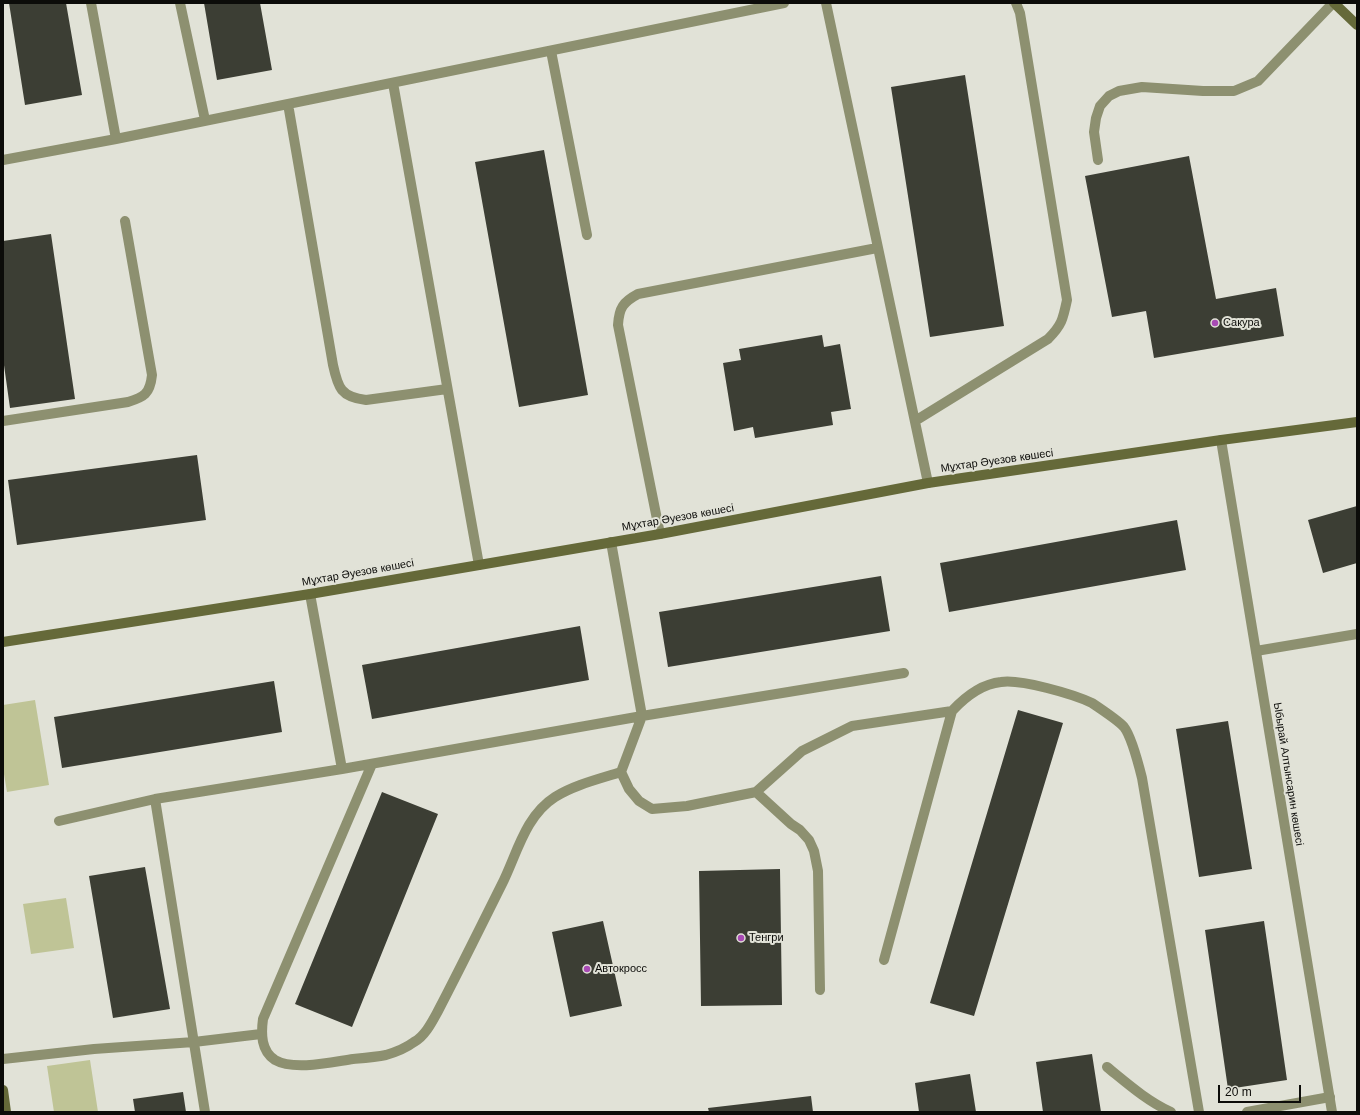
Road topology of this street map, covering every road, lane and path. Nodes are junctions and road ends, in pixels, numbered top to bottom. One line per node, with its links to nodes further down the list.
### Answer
1 (91, 3): 12 (street)
2 (180, 3): 11 (street)
3 (784, 3): 8 (street)
4 (826, 3): 17 (street)
5 (1016, 3): 19 (street)
6 (1334, 3): 7 (street); 14 (street)
7 (1357, 25)
8 (551, 51): 9 (street); 16 (street)
9 (393, 83): 10 (street); 18 (street)
10 (288, 104): 11 (street); 18 (street)
11 (205, 120): 12 (street)
12 (116, 139): 13 (street)
13 (3, 160)
14 (1098, 160)
15 (125, 220): 20 (street)
16 (587, 235)
17 (877, 248): 19 (street); 24 (street)
18 (447, 389): 26 (street)
19 (915, 421): 23 (street)
20 (3, 422)
21 (1357, 422): 22 (street, Мұхтар Әуезов көшесі)
22 (1221, 440): 23 (street, Мұхтар Әуезов көшесі); 30 (street, Ыбырай Алтынсарин көшесі)
23 (928, 483): 24 (street, Мұхтар Әуезов көшесі)
24 (660, 534): 25 (street, Мұхтар Әуезов көшесі)
25 (611, 542): 26 (street, Мұхтар Әуезов көшесі); 33 (street)
26 (479, 565): 27 (street, Мұхтар Әуезов көшесі)
27 (310, 594): 29 (street, Мұхтар Әуезов көшесі); 35 (street)
28 (1357, 634): 30 (street)
29 (3, 642)
30 (1256, 651): 47 (street, Ыбырай Алтынсарин көшесі)
31 (904, 672): 33 (street)
32 (952, 710): 37 (street); 40 (street); 51 (street)
33 (642, 716): 34 (street); 36 (street)
34 (372, 764): 35 (street); 42 (street)
35 (342, 769): 38 (street)
36 (621, 772): 37 (street); 42 (street)
37 (756, 792): 41 (street)
38 (155, 799): 39 (street); 43 (street)
39 (58, 821)
40 (884, 960)
41 (820, 990)
42 (261, 1034): 43 (street)
43 (194, 1042): 44 (street); 49 (street)
44 (3, 1059)
45 (1107, 1067): 50 (street)
46 (3, 1090): 48 (street)
47 (1330, 1097): 52 (street); 53 (street, Ыбырай Алтынсарин көшесі)
48 (6, 1112)
49 (204, 1112)
50 (1172, 1112)
51 (1199, 1112)
52 (1247, 1112)
53 (1332, 1112)

